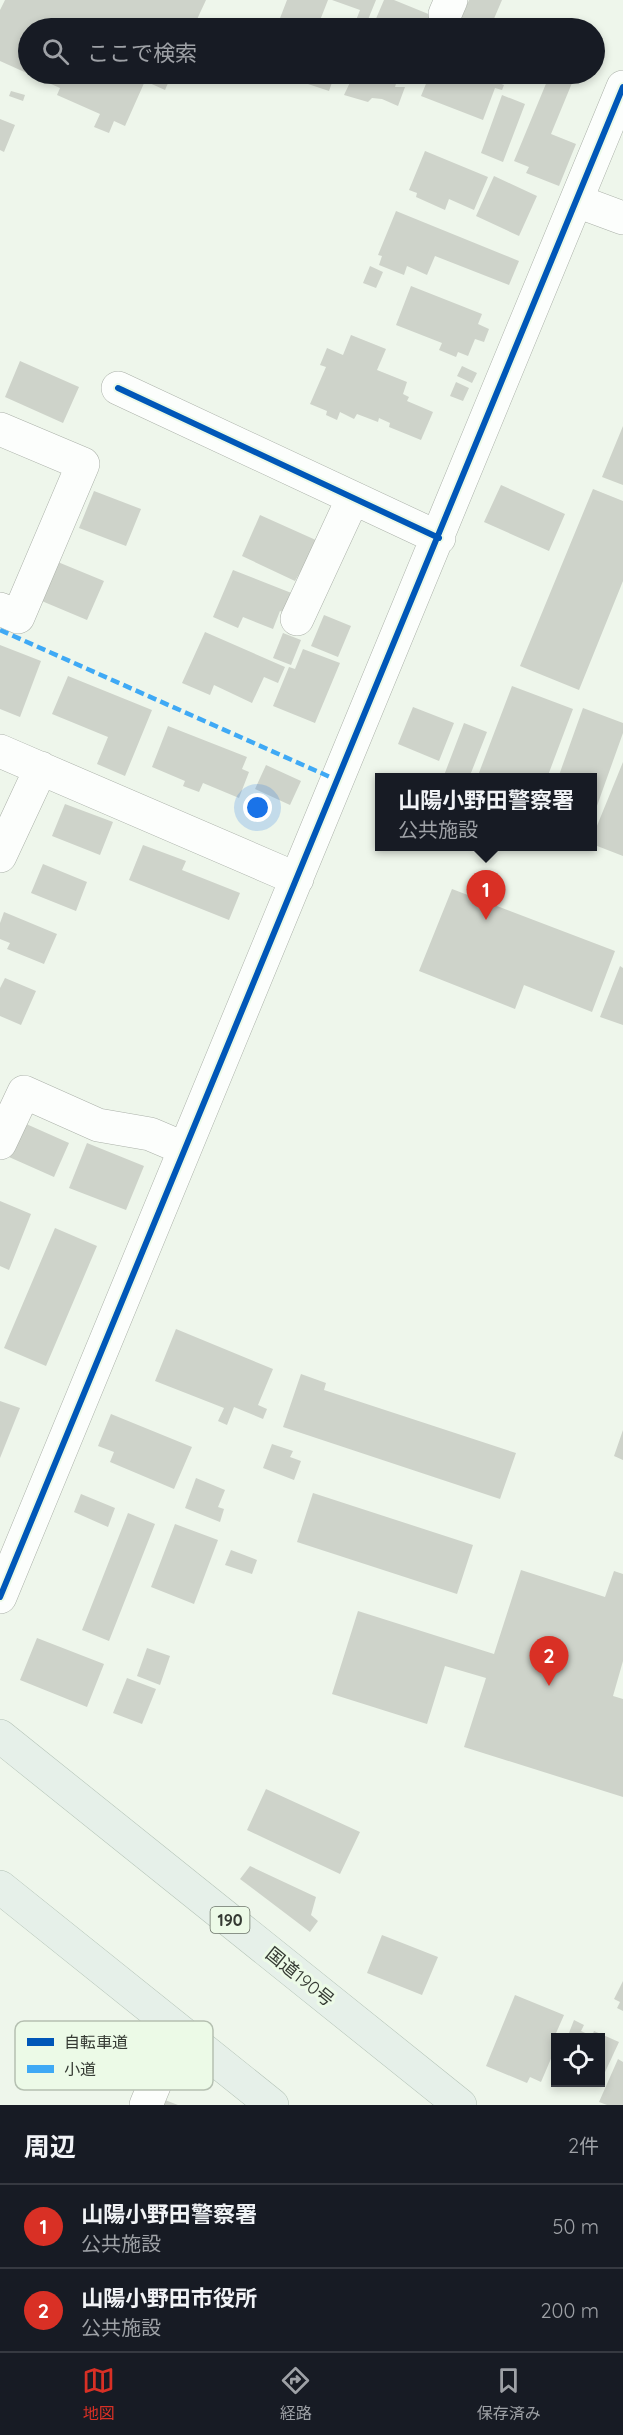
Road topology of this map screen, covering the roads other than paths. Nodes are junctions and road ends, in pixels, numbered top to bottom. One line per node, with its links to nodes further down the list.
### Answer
1 (623, 87): 2 (street)
2 (577, 201): 3 (street); 7 (street)
3 (623, 218)
4 (118, 388): 6 (street)
5 (0, 429): 8 (street)
6 (353, 498): 7 (street); 9 (street)
7 (439, 538): 13 (street)
8 (0, 609)
9 (297, 618)
10 (0, 751): 11 (street)
11 (41, 768): 12 (street); 13 (street)
12 (0, 856)
13 (297, 879): 15 (street)
14 (0, 1143): 15 (street)
15 (183, 1148): 16 (street)
16 (0, 1597)
17 (0, 1736): 24 (highway, 国道190号 / 190)
18 (0, 1887): 19 (highway)
19 (168, 2021)
20 (213, 2057): 23 (highway)
21 (152, 2090): 22 (street)
22 (146, 2105)
23 (272, 2105)
24 (460, 2105)

